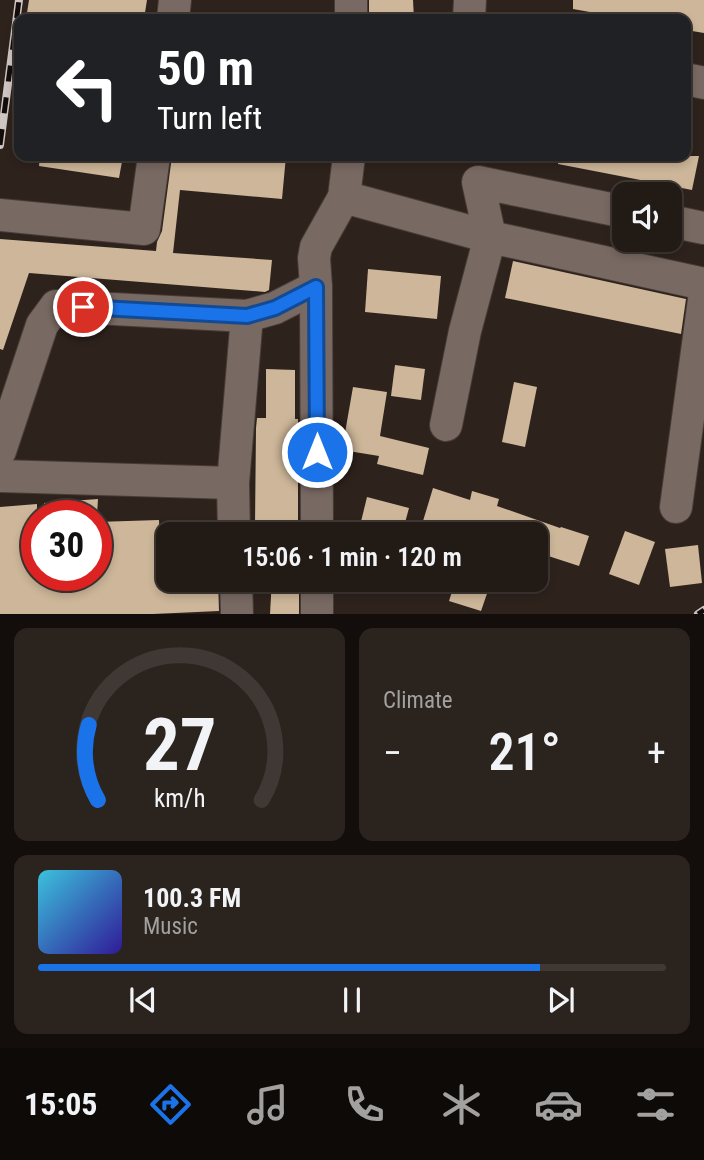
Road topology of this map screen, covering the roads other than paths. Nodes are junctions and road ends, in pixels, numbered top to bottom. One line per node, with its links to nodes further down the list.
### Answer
1 (153, 161): 6 (street)
2 (348, 161): 4 (street)
3 (476, 169): 5 (street); 9 (street)
4 (344, 197): 9 (street); 11 (street)
5 (612, 208)
6 (0, 215)
7 (682, 223): 8 (street)
8 (704, 228)
9 (490, 237): 10 (street); 14 (street)
10 (704, 284)
11 (316, 287): 13 (street); 20 (street)
12 (704, 300): 18 (street)
13 (247, 316): 15 (street); 17 (street)
14 (446, 425)
15 (0, 451)
16 (0, 476): 17 (street)
17 (233, 483): 19 (street)
18 (676, 507)
19 (234, 522)
20 (317, 522)
21 (236, 592): 23 (street)
22 (317, 592): 24 (street)
23 (237, 614)
24 (317, 614)

